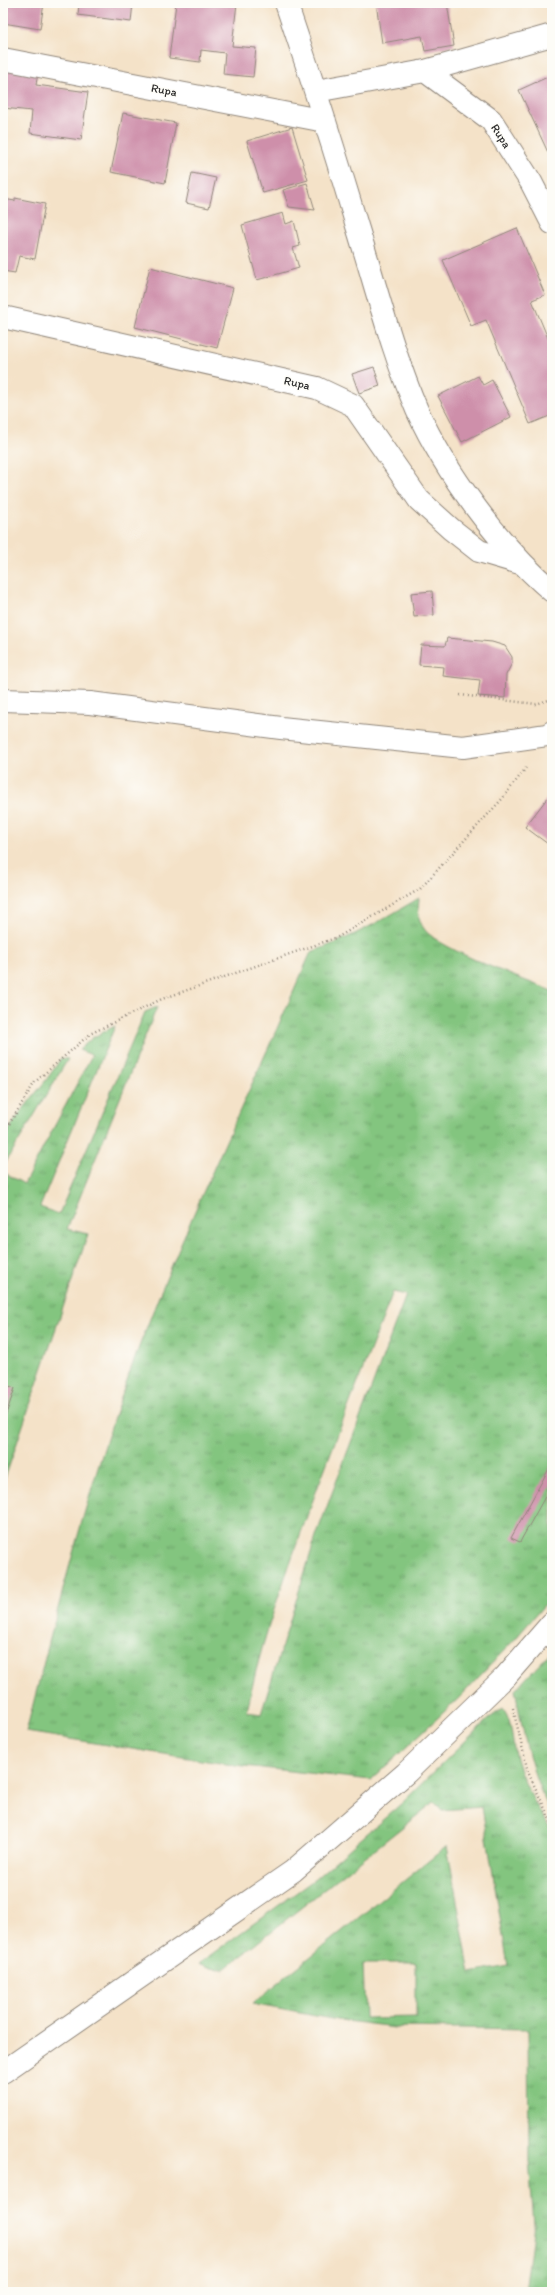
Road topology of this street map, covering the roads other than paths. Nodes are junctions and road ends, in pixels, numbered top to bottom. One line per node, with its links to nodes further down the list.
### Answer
1 (286, 3): 5 (street, Rupa)
2 (552, 35): 4 (street)
3 (3, 59): 6 (street, Rupa)
4 (425, 71): 5 (street); 7 (street, Rupa)
5 (316, 91): 6 (street, Rupa)
6 (326, 121): 9 (street, Rupa)
7 (552, 223)
8 (3, 317): 9 (street, Rupa)
9 (523, 564): 10 (street, Rupa)
10 (552, 591)
11 (3, 700): 12 (street)
12 (549, 734)
13 (552, 1622): 14 (street)
14 (3, 2072)

